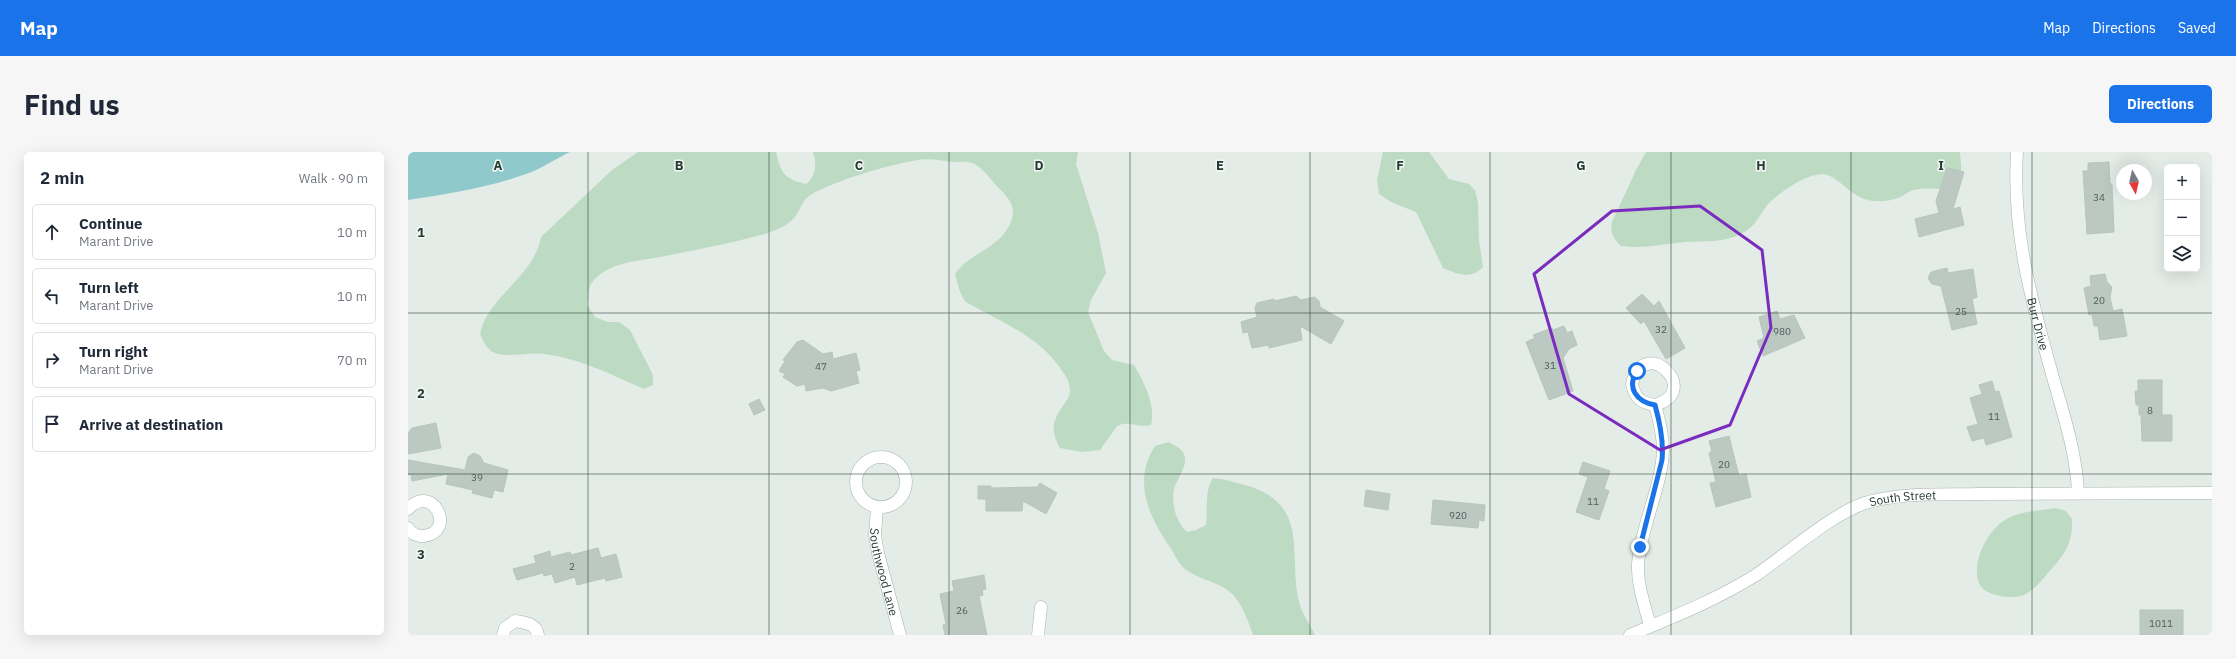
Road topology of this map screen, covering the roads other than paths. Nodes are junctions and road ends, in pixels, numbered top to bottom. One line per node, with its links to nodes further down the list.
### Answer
1 (2017, 152): 3 (street, Burr Drive)
2 (1655, 405): 9 (street)
3 (2078, 492): 4 (street, South Street); 9 (street, South Street)
4 (2212, 493)
5 (877, 508): 5 (street); 12 (street, Southwood Lane)
6 (408, 509): 7 (street)
7 (409, 531)
8 (1041, 607): 13 (street)
9 (1650, 626): 14 (street, South Street)
10 (503, 635): 11 (street)
11 (538, 635)
12 (900, 635)
13 (1038, 635)
14 (1630, 635)

